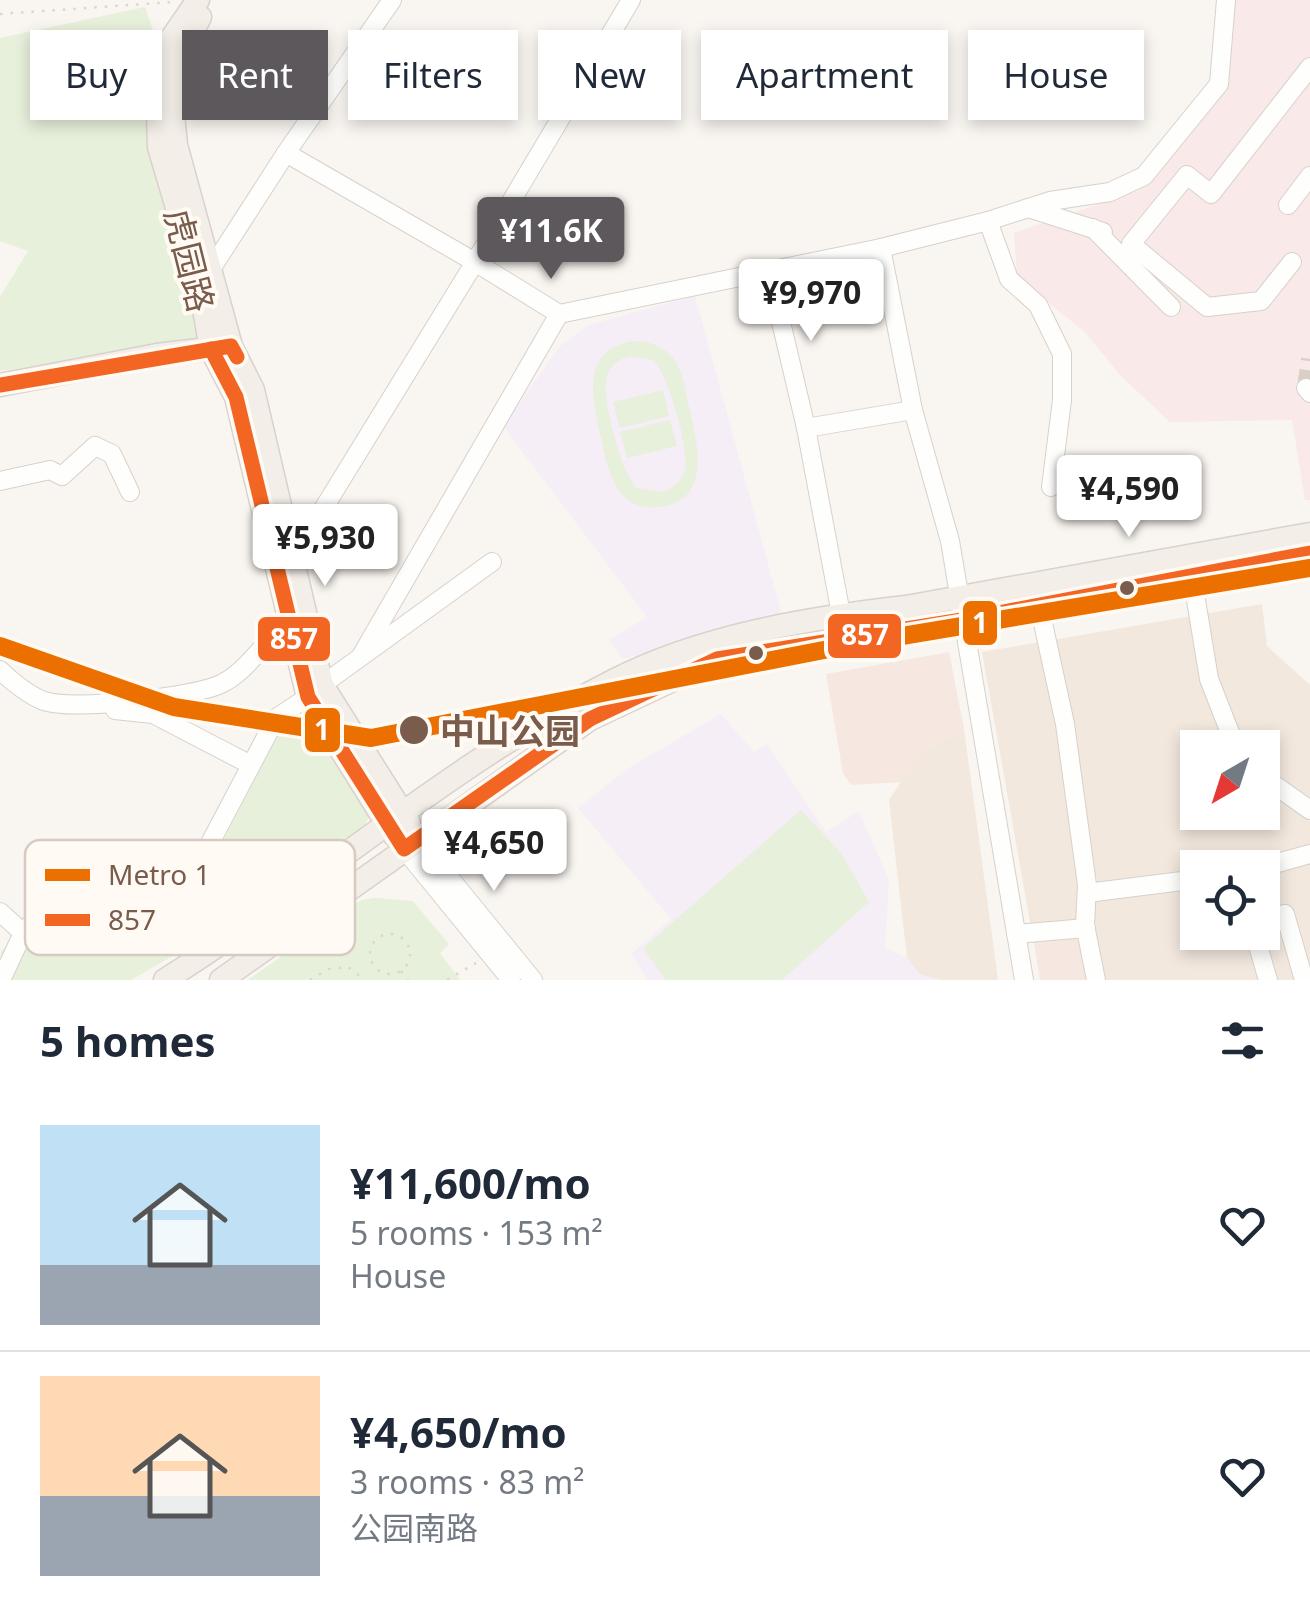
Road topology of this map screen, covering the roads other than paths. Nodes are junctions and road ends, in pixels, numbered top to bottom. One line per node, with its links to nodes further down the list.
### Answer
1 (197, 0): 18 (main road, 虎园路)
2 (212, 0): 18 (main road, 虎园路)
3 (392, 0): 7 (street)
4 (631, 0): 15 (street)
5 (1226, 0): 10 (street)
6 (1310, 67): 13 (street)
7 (286, 153): 15 (street); 18 (street)
8 (1310, 176): 9 (street)
9 (1288, 205)
10 (1028, 208): 11 (street); 12 (street)
11 (988, 221): 14 (street); 26 (street)
12 (1093, 228): 13 (street); 19 (street)
13 (1131, 244): 16 (street)
14 (881, 248): 17 (street); 23 (street)
15 (475, 262): 20 (street); 31 (street)
16 (1292, 262)
17 (769, 271): 20 (street); 24 (street)
18 (206, 276): 21 (main road, 虎园路)
19 (1171, 307)
20 (559, 314): 37 (street)
21 (221, 347): 22 (main road); 31 (main road, 虎园路)
22 (0, 384)
23 (913, 410): 24 (street); 34 (street)
24 (806, 428): 35 (street)
25 (0, 481): 27 (street)
26 (1050, 487)
27 (130, 492)
28 (1310, 534): 34 (main road)
29 (1310, 553): 32 (main road)
30 (492, 562): 37 (street)
31 (285, 570): 36 (main road, 虎园路); 40 (main road, 虎园路)
32 (1192, 576): 33 (main road); 41 (street)
33 (1038, 605): 34 (main road); 53 (street)
34 (960, 609): 35 (main road); 48 (main road); 59 (street)
35 (841, 614): 45 (main road)
36 (291, 624): 38 (street); 40 (main road, 虎园路)
37 (362, 656): 40 (street)
38 (0, 670)
39 (0, 684): 42 (street)
40 (315, 691): 42 (street); 45 (main road, 虎园路)
41 (1229, 730)
42 (251, 765): 46 (street)
43 (1280, 789): 44 (street)
44 (1310, 810)
45 (395, 819): 47 (main road); 48 (main road, 虎园路)
46 (212, 840)
47 (355, 843)
48 (411, 844): 52 (main road); 67 (street); 68 (street)
49 (1310, 854): 50 (street)
50 (1280, 862)
51 (1180, 881): 53 (street)
52 (355, 884)
53 (1087, 893): 56 (street)
54 (0, 912): 58 (street)
55 (1280, 915): 63 (street)
56 (1086, 928): 59 (street); 70 (street)
57 (25, 931): 58 (street)
58 (23, 933): 64 (street)
59 (1016, 934): 69 (street)
60 (1260, 950): 71 (street)
61 (204, 955): 65 (main road)
62 (256, 955): 66 (main road)
63 (1302, 975): 71 (street)
64 (1, 980)
65 (165, 980)
66 (221, 980)
67 (511, 980)
68 (532, 980)
69 (1024, 980)
70 (1096, 980)
71 (1270, 980)

